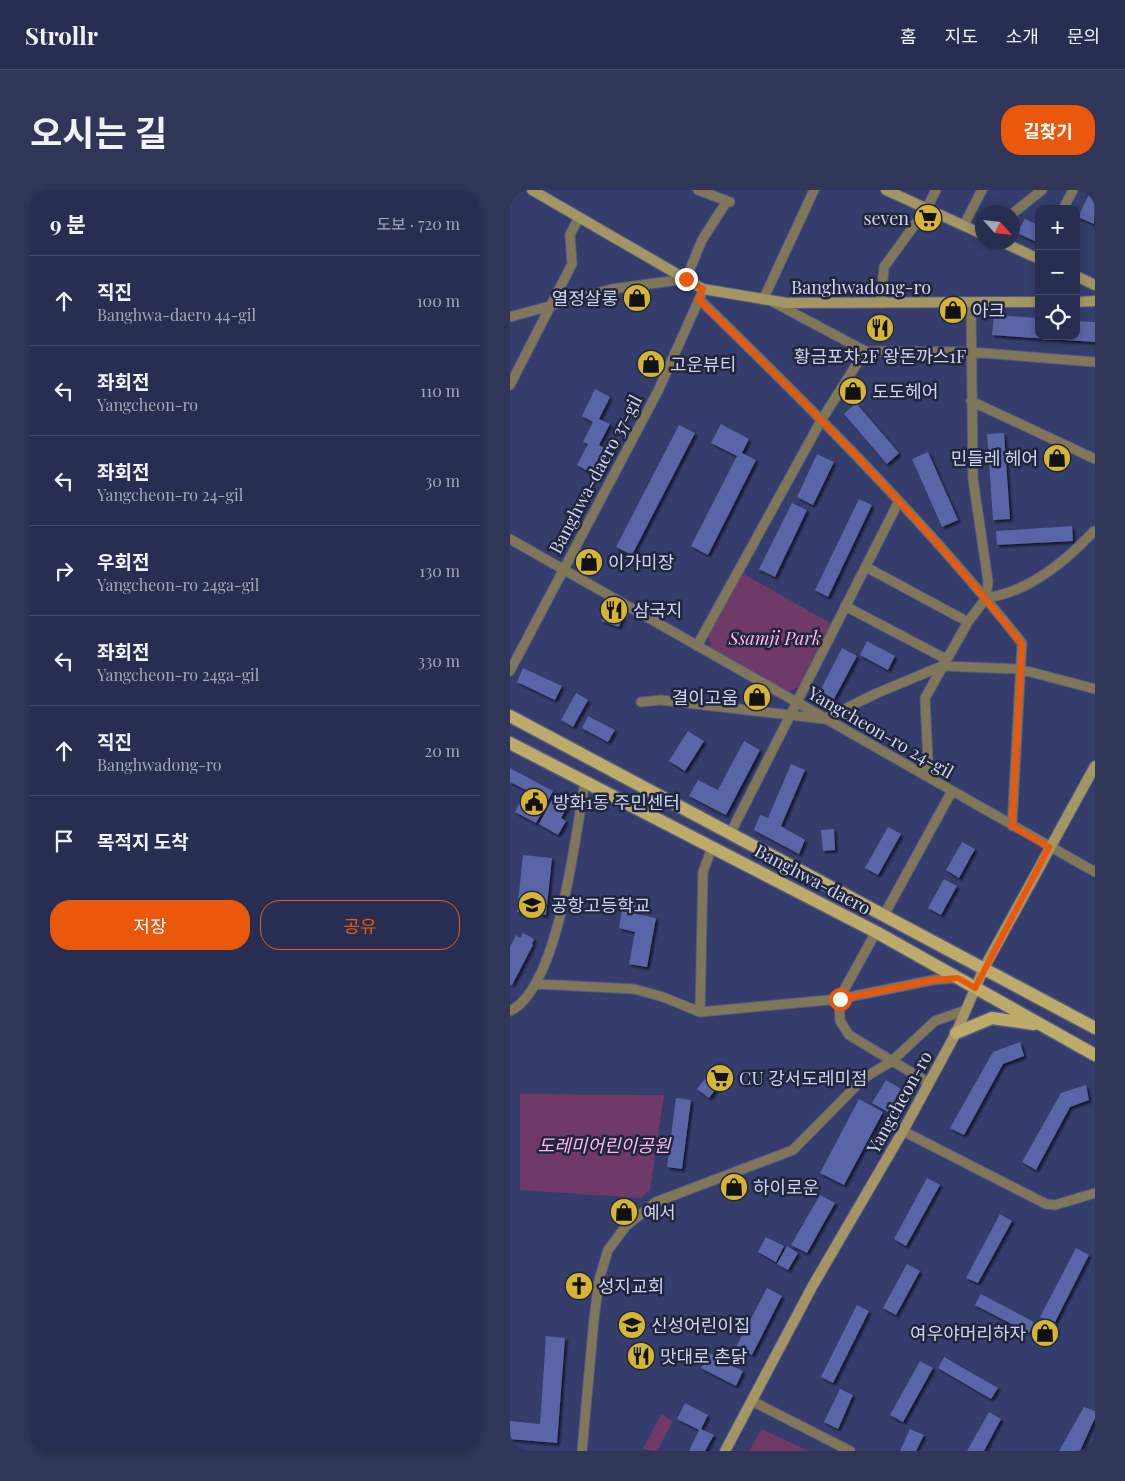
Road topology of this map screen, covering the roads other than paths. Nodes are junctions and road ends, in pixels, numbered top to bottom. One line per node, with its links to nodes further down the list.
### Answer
1 (532, 190): 12 (main road, Banghwadong-ro)
2 (698, 190): 18 (street)
3 (814, 190): 22 (street)
4 (886, 190): 10 (main road)
5 (936, 190): 10 (street)
6 (982, 190): 13 (street)
7 (1042, 190): 11 (street)
8 (1073, 190): 9 (street)
9 (1065, 205)
10 (927, 208): 13 (main road); 26 (street)
11 (1020, 208)
12 (579, 217): 18 (main road, Banghwadong-ro); 28 (street)
13 (964, 225): 14 (main road)
14 (975, 230)
15 (1019, 250): 16 (main road)
16 (1035, 257)
17 (1080, 278): 19 (main road)
18 (686, 279): 20 (main road, Banghwadong-ro); 28 (street)
19 (1095, 285)
20 (703, 289): 21 (street, Banghwa-daero 37-gil); 22 (main road, Banghwadong-ro)
21 (698, 299): 35 (street); 41 (street, Banghwa-daero 37-gil)
22 (767, 300): 26 (main road, Banghwadong-ro); 30 (street)
23 (1095, 301): 25 (main road)
24 (1035, 302): 27 (main road, Banghwadong-ro)
25 (1080, 302)
26 (881, 303): 27 (main road, Banghwadong-ro)
27 (971, 303): 31 (street)
28 (551, 306): 29 (street); 33 (street)
29 (510, 317)
30 (865, 351): 31 (street); 35 (street)
31 (970, 352): 32 (street); 34 (street)
32 (1095, 362)
33 (510, 385)
34 (972, 401): 36 (street); 42 (street)
35 (822, 419): 37 (street); 45 (street)
36 (1095, 459)
37 (899, 501): 40 (street); 42 (street)
38 (1094, 531): 42 (street)
39 (510, 539): 41 (street, Yangcheon-ro 24-gil)
40 (866, 567): 43 (street); 44 (street)
41 (563, 569): 45 (street, Yangcheon-ro 24-gil); 48 (street, Banghwa-daero 37-gil)
42 (986, 598): 44 (street); 47 (street)
43 (845, 606): 46 (street); 51 (street)
44 (968, 622): 46 (street)
45 (697, 646): 51 (street, Yangcheon-ro 24-gil)
46 (944, 663): 47 (street); 54 (street); 57 (street)
47 (1019, 669): 49 (street); 60 (street)
48 (510, 671)
49 (1095, 689)
50 (641, 702): 52 (street)
51 (795, 702): 52 (street); 54 (street, Yangcheon-ro 24-gil)
52 (788, 715): 54 (street); 61 (street)
53 (510, 716): 61 (main road, Banghwa-daero)
54 (825, 719): 57 (street, Yangcheon-ro 24-gil)
55 (510, 743): 58 (main road, Banghwa-daero)
56 (1095, 766): 63 (main road, Yangcheon-ro)
57 (924, 775): 59 (street, Yangcheon-ro 24-gil)
58 (585, 781): 62 (main road, Banghwa-daero); 69 (street)
59 (952, 792): 60 (street, Yangcheon-ro 24-gil); 65 (street)
60 (1012, 826): 63 (street, Yangcheon-ro 24-gil)
61 (730, 834): 65 (main road, Banghwa-daero)
62 (712, 847): 66 (main road, Banghwa-daero); 74 (street)
63 (1049, 847): 64 (street, Yangcheon-ro 24-gil); 67 (main road, Yangcheon-ro)
64 (1095, 872)
65 (884, 915): 67 (main road, Banghwa-daero)
66 (876, 932): 68 (main road, Banghwa-daero); 71 (street)
67 (984, 968): 70 (main road, Yangcheon-ro); 76 (main road, Banghwa-daero)
68 (958, 978): 70 (main road, Banghwa-daero); 71 (street)
69 (537, 984): 72 (street); 74 (street)
70 (975, 988): 73 (main road, Yangcheon-ro); 75 (main road, Banghwa-daero)
71 (840, 999): 74 (street); 79 (street)
72 (511, 1010)
73 (966, 1010): 77 (main road, Yangcheon-ro); 79 (street)
74 (700, 1012)
75 (1043, 1025): 77 (main road); 78 (main road, Banghwa-daero)
76 (1095, 1028)
77 (956, 1033): 80 (main road, Yangcheon-ro)
78 (1095, 1055)
79 (892, 1061): 80 (street); 84 (street)
80 (929, 1083): 81 (main road, Yangcheon-ro)
81 (903, 1131): 82 (street); 83 (main road, Yangcheon-ro)
82 (1095, 1193)
83 (752, 1401): 85 (main road, Yangcheon-ro); 86 (street)
84 (582, 1451)
85 (725, 1451)
86 (850, 1451)

